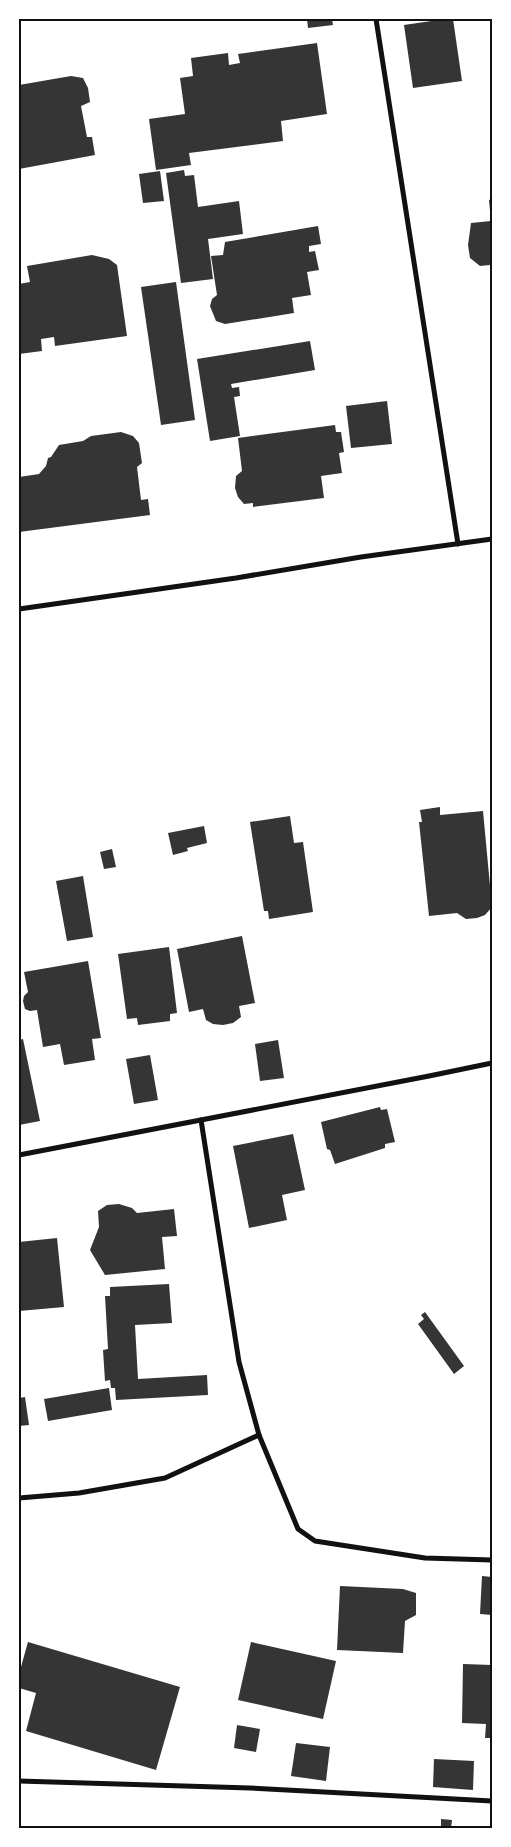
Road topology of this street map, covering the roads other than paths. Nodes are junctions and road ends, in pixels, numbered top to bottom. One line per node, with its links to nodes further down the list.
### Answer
1 (376, 19): 3 (street)
2 (492, 539): 3 (street)
3 (458, 544): 4 (street)
4 (19, 608)
5 (492, 1063): 6 (street)
6 (201, 1120): 7 (street); 8 (street)
7 (19, 1155)
8 (259, 1435): 9 (street); 10 (street)
9 (19, 1498)
10 (492, 1560)
11 (19, 1781): 12 (street)
12 (492, 1801)

